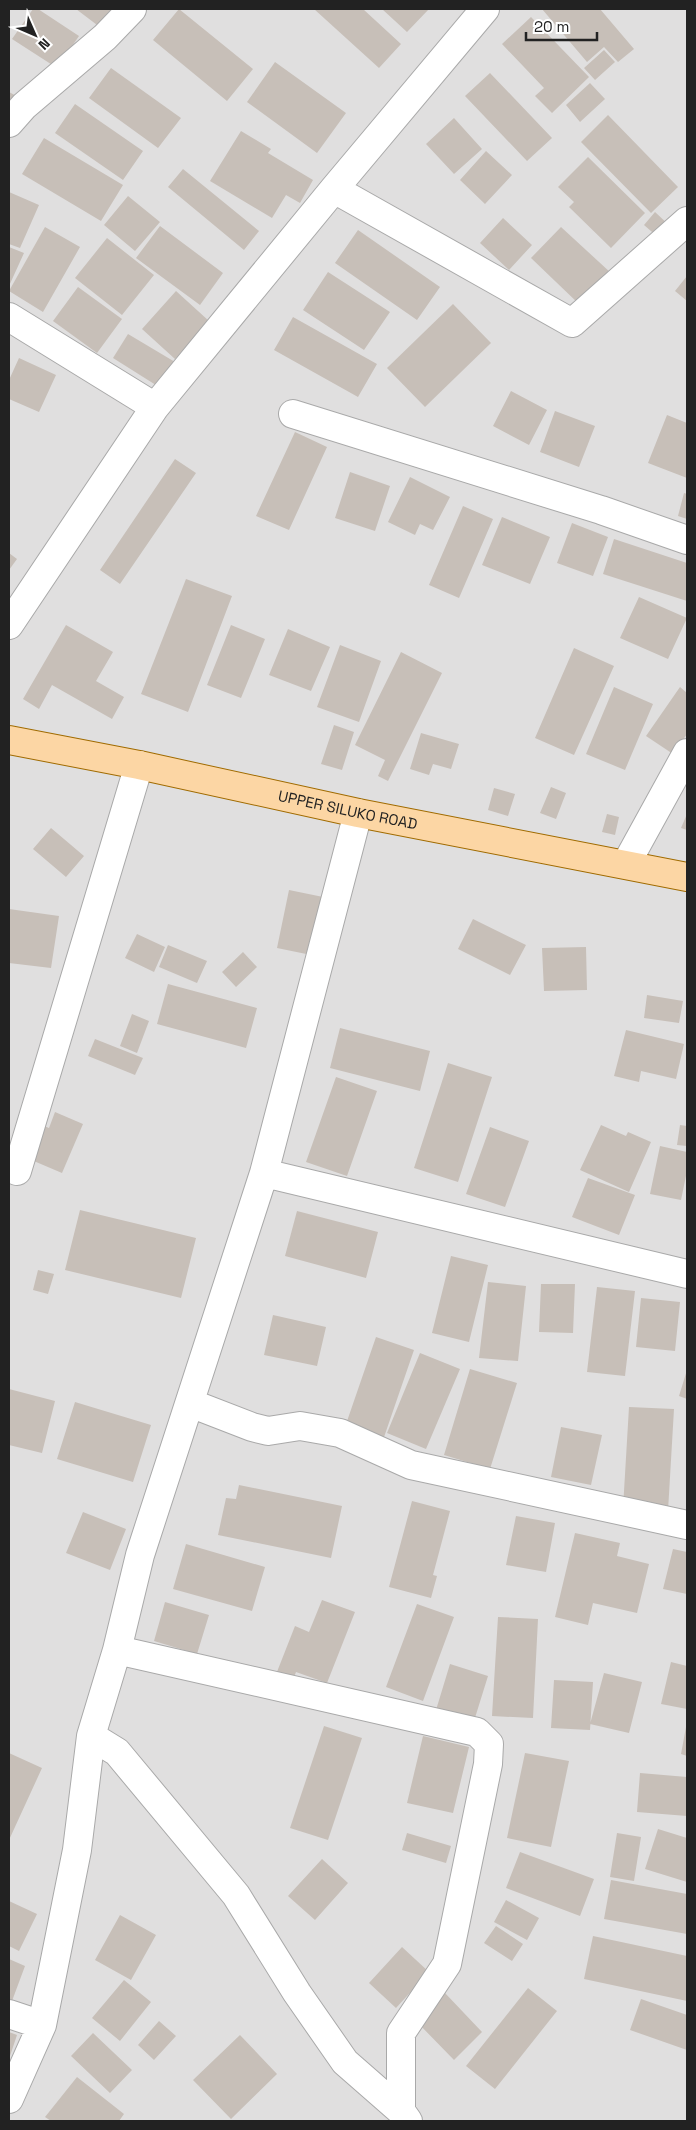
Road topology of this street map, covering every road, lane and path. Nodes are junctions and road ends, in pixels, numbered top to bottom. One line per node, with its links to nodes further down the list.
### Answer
1 (132, 9): 3 (street)
2 (485, 9): 4 (street)
3 (9, 123)
4 (334, 189): 5 (street); 7 (street)
5 (687, 222)
6 (9, 317): 7 (street)
7 (155, 407): 10 (street)
8 (293, 414): 9 (street)
9 (687, 540)
10 (9, 625)
11 (9, 740): 13 (main road, UPPER SILUKO ROAD)
12 (687, 753): 15 (street)
13 (139, 765): 14 (main road, UPPER SILUKO ROAD); 17 (street)
14 (358, 813): 15 (main road, UPPER SILUKO ROAD); 18 (street)
15 (626, 864): 16 (main road, UPPER SILUKO ROAD)
16 (687, 877)
17 (17, 1171)
18 (264, 1173): 19 (street); 20 (street)
19 (687, 1274)
20 (190, 1403): 21 (street); 22 (street)
21 (687, 1525)
22 (117, 1650): 23 (street); 27 (street)
23 (91, 1736): 25 (street); 27 (street)
24 (9, 2014): 25 (street)
25 (42, 2025): 26 (street)
26 (9, 2099)
27 (404, 2116)

